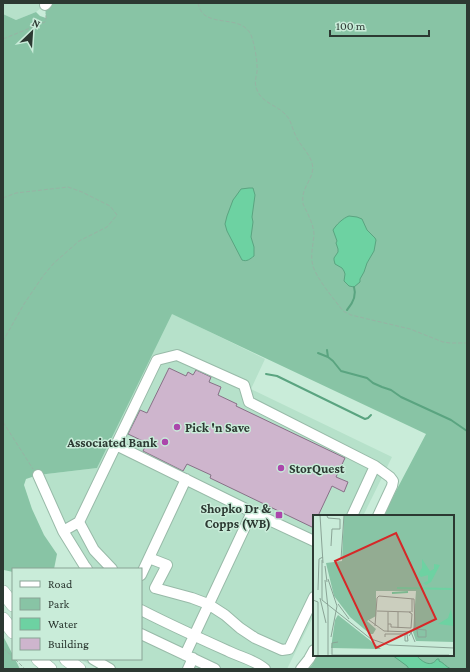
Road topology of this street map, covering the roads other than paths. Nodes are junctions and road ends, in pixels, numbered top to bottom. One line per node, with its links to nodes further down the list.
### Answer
1 (116, 445): 2 (street); 4 (street); 8 (street)
2 (375, 466): 6 (street); 7 (street)
3 (38, 475): 9 (street)
4 (186, 479): 5 (street); 11 (street)
5 (252, 512): 10 (street); 18 (street)
6 (352, 515)
7 (378, 515)
8 (78, 522): 9 (street); 13 (street)
9 (63, 531): 12 (street)
10 (313, 541)
11 (149, 558): 14 (street); 18 (street)
12 (86, 568)
13 (111, 568)
14 (142, 573)
15 (3, 592): 17 (main road)
16 (313, 599): 18 (street)
17 (12, 604)
18 (208, 604): 23 (street)
19 (142, 610): 23 (street)
20 (3, 619): 21 (main road)
21 (12, 631)
22 (142, 634): 26 (street)
23 (193, 635): 25 (street); 26 (street)
24 (313, 652): 37 (street)
25 (239, 656): 35 (street); 36 (street)
26 (189, 657): 33 (street); 34 (street)
27 (39, 660): 30 (main road)
28 (67, 660): 31 (main road)
29 (95, 660): 32 (street)
30 (50, 669)
31 (79, 669)
32 (110, 669)
33 (188, 669)
34 (215, 669)
35 (257, 669)
36 (264, 669)
37 (301, 669)

